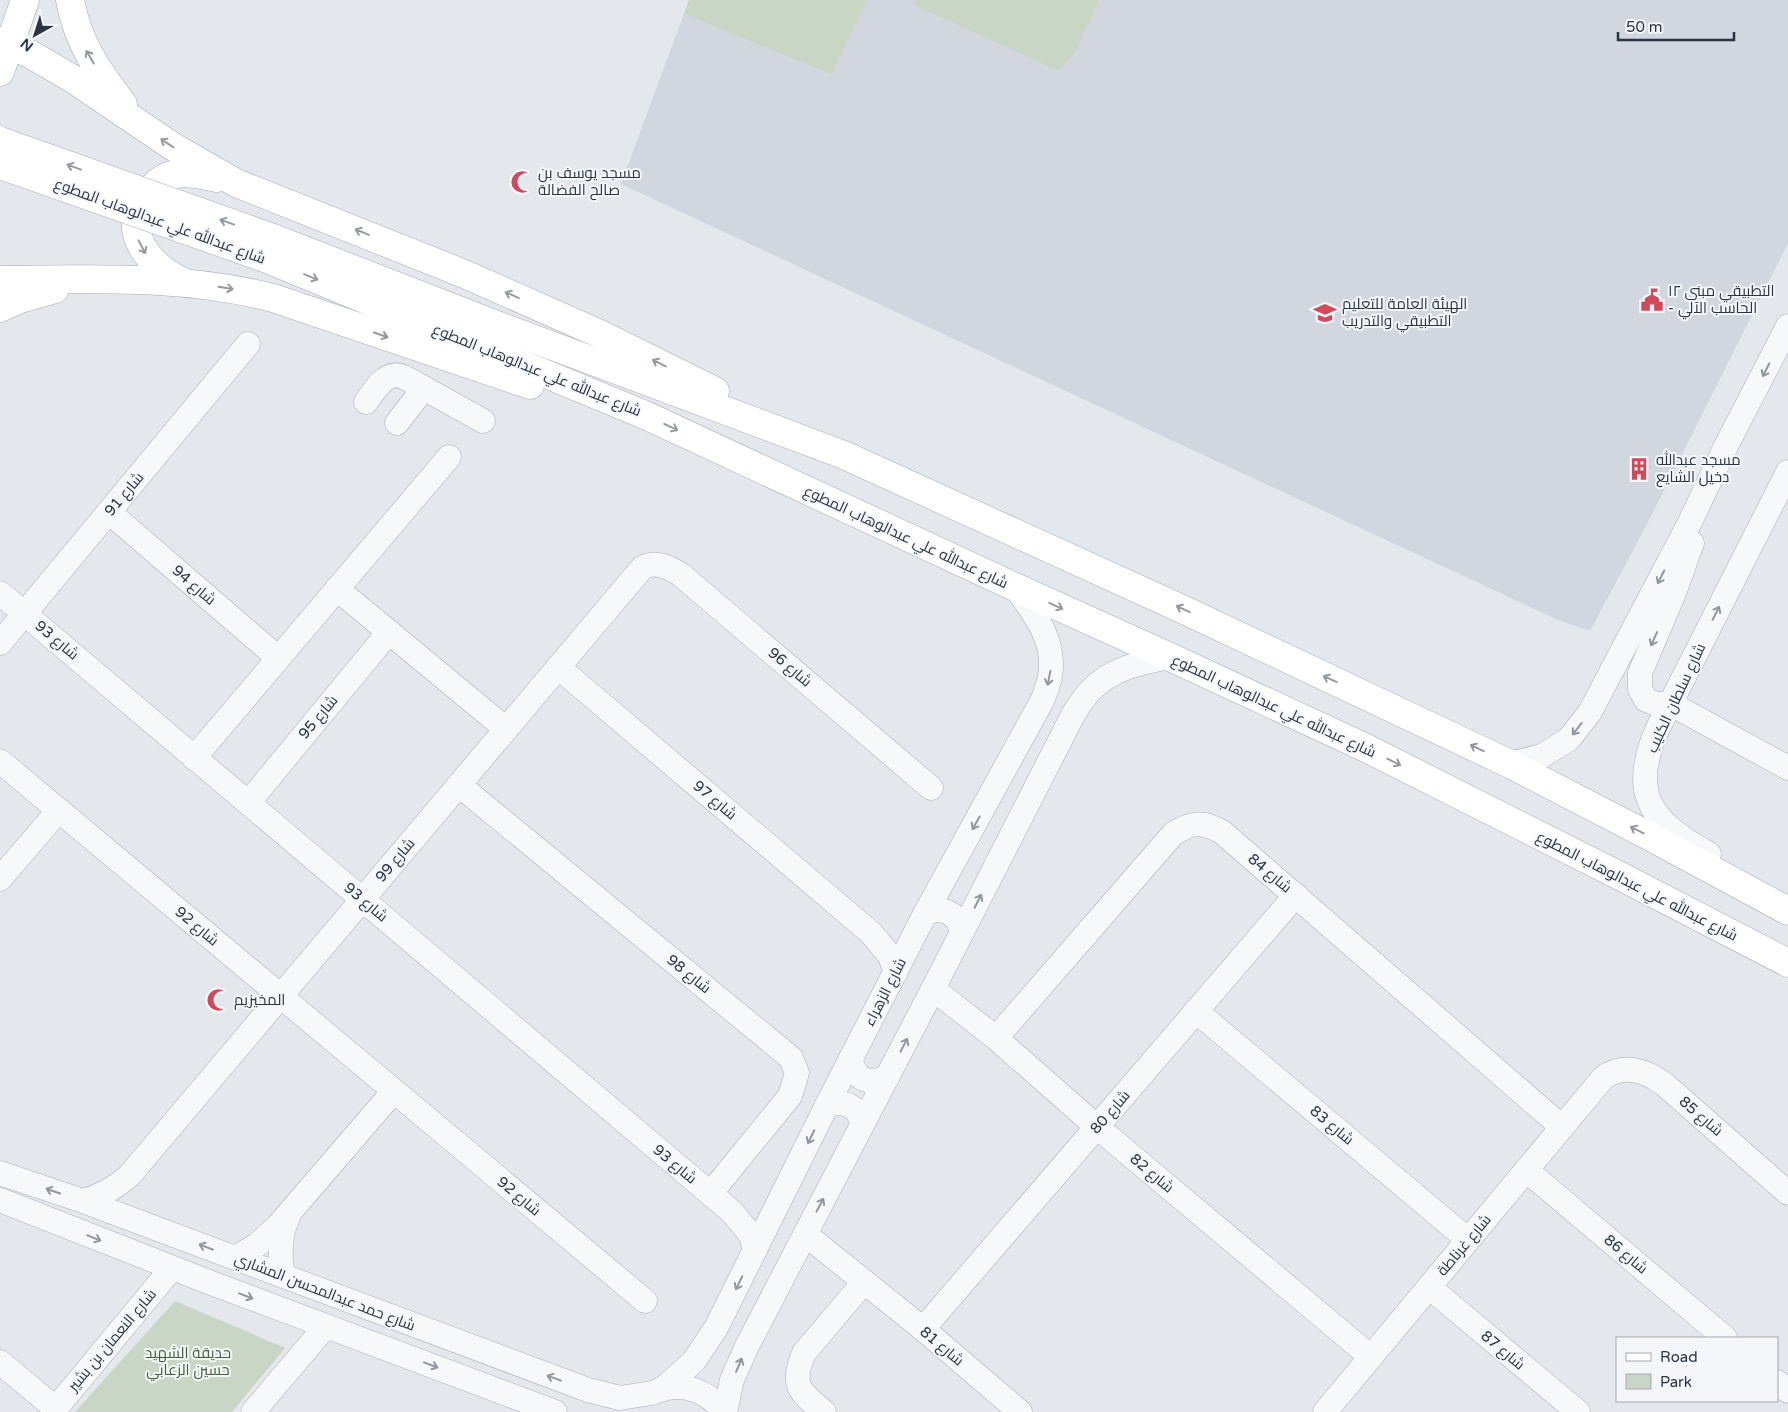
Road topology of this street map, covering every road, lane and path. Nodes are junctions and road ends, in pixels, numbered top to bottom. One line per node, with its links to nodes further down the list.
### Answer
1 (25, 0): 3 (main road)
2 (70, 0): 5 (main road, one-way to 2)
3 (6, 36): 4 (main road); 5 (main road)
4 (0, 72)
5 (139, 125): 8 (main road, one-way to 5)
6 (0, 141): 9 (main road, شارع عبدالله علي عبدالوهاب المطوع, one-way to 6, bridge)
7 (0, 165): 9 (main road, شارع عبدالله علي عبدالوهاب المطوع, bridge)
8 (236, 183): 12 (main road, one-way to 12); 22 (main road, one-way to 8)
9 (269, 248): 18 (main road, شارع عبدالله علي عبدالوهاب المطوع, one-way to 18); 22 (main road, شارع عبدالله علي عبدالوهاب المطوع)
10 (108, 279): 11 (main road); 12 (main road); 13 (main road)
11 (0, 280)
12 (183, 282): 18 (main road, one-way to 18)
13 (0, 308)
14 (1788, 326): 21 (street, one-way to 21)
15 (248, 344): 25 (street, شارع 91)
16 (424, 388): 17 (street); 19 (street); 20 (street)
17 (366, 402)
18 (645, 415): 27 (main road, شارع عبدالله علي عبدالوهاب المطوع, one-way to 27)
19 (483, 420)
20 (397, 423)
21 (1726, 446): 36 (street, one-way to 36); 42 (street, one-way to 42)
22 (844, 455): 42 (main road, شارع عبدالله علي عبدالوهاب المطوع, one-way to 22)
23 (449, 457): 28 (street)
24 (1788, 472): 36 (street, شارع سلطان الكليب, one-way to 24)
25 (109, 512): 30 (street, شارع 91); 34 (street, شارع 94)
26 (642, 568): 35 (street, شارع 99); 45 (street, شارع 96)
27 (1015, 587): 33 (main road, شارع عبدالله علي عبدالوهاب المطوع, one-way to 33); 37 (street, شارع الزهراء, one-way to 37)
28 (337, 589): 31 (street); 34 (street)
29 (0, 592): 30 (street, شارع 93)
30 (26, 614): 32 (street, شارع 91); 40 (street, شارع 93)
31 (389, 632): 38 (street); 46 (street, شارع 95)
32 (0, 643)
33 (1170, 657): 39 (street); 57 (main road, شارع عبدالله علي عبدالوهاب المطوع, one-way to 57)
34 (278, 658): 40 (street)
35 (558, 667): 38 (street, شارع 99); 54 (street, شارع 97)
36 (1671, 704): 43 (street); 50 (street, شارع سلطان الكليب)
37 (1033, 717): 39 (street); 53 (street, شارع الزهراء, one-way to 53)
38 (506, 729): 44 (street, شارع 99)
39 (1065, 731): 55 (street, one-way to 39)
40 (194, 758): 46 (street, شارع 93)
41 (0, 761): 47 (street, شارع 92)
42 (1510, 764): 52 (main road, شارع عبدالله علي عبدالوهاب المطوع, one-way to 42)
43 (1788, 768)
44 (459, 785): 51 (street, شارع 99); 75 (street, شارع 98)
45 (931, 788)
46 (248, 802): 51 (street, شارع 93)
47 (59, 810): 48 (street); 60 (street, شارع 92)
48 (0, 879)
49 (1296, 895): 61 (street, شارع 80); 62 (street, شارع 84); 69 (street, شارع 84)
50 (1788, 896)
51 (362, 900): 60 (street, شارع 99); 75 (street, شارع 93)
52 (1788, 910)
53 (925, 914): 55 (street); 56 (street, شارع الزهراء)
54 (871, 932): 56 (street, شارع 97); 58 (street, شارع 97)
55 (962, 932): 59 (street)
56 (914, 936): 58 (street, شارع الزهراء)
57 (1788, 963)
58 (896, 972): 63 (street, شارع الزهراء)
59 (934, 989): 62 (street, شارع 82); 64 (street, one-way to 59)
60 (281, 996): 66 (street, شارع 92); 73 (street, شارع 99)
61 (1196, 1011): 70 (street, شارع 80); 83 (street, شارع 83)
62 (996, 1038): 70 (street, شارع 82)
63 (851, 1059): 64 (street); 67 (street, شارع الزهراء)
64 (888, 1076): 68 (street)
65 (1603, 1078): 69 (street, شارع غرناطة); 74 (street, شارع 85)
66 (394, 1091): 79 (street); 90 (street, شارع 92)
67 (828, 1105): 68 (street); 80 (street, شارع الزهراء, one-way to 80)
68 (863, 1123): 82 (street, one-way to 68)
69 (1562, 1126): 71 (street, شارع غرناطة)
70 (1097, 1127): 93 (street, شارع 80); 96 (street, شارع 82)
71 (1526, 1170): 83 (street, شارع غرناطة); 94 (street, شارع 86)
72 (0, 1172): 77 (street, شارع حمد عبدالمحسن المشاري, one-way to 72)
73 (129, 1176): 77 (street, شارع 99); 81 (street)
74 (1788, 1193)
75 (710, 1194): 78 (street, شارع 93)
76 (0, 1200): 86 (street, شارع حمد عبدالمحسن المشاري, one-way to 86)
77 (84, 1201): 81 (street, شارع حمد عبدالمحسن المشاري)
78 (732, 1212): 80 (street, شارع 93); 84 (street, شارع 93)
79 (289, 1214): 85 (street); 87 (street)
80 (772, 1216): 84 (street, شارع الزهراء)
81 (151, 1226): 85 (street, شارع حمد عبدالمحسن المشاري, one-way to 81)
82 (805, 1234): 88 (street, شارع 81); 107 (street, one-way to 82)
83 (1468, 1240): 89 (street, شارع غرناطة)
84 (755, 1250): 99 (street, شارع الزهراء, one-way to 99)
85 (235, 1258): 87 (street, شارع حمد عبدالمحسن المشاري)
86 (172, 1268): 92 (street, شارع حمد عبدالمحسن المشاري, one-way to 92); 103 (street, شارع النعمان بن بشير)
87 (283, 1276): 91 (street, شارع حمد عبدالمحسن المشاري)
88 (864, 1282): 93 (street, شارع 81); 108 (street)
89 (1429, 1287): 96 (street, شارع غرناطة); 110 (street, شارع 87)
90 (644, 1301)
91 (396, 1319): 95 (street); 101 (street, شارع حمد عبدالمحسن المشاري, one-way to 91)
92 (326, 1326): 95 (street, شارع حمد عبدالمحسن المشاري); 104 (street)
93 (922, 1330): 109 (street, شارع 81)
94 (1724, 1337)
95 (390, 1349): 105 (street, شارع حمد عبدالمحسن المشاري, one-way to 105)
96 (1370, 1357): 102 (street, شارع غرناطة)
97 (0, 1362): 103 (street)
98 (1778, 1383): 100 (street)
99 (658, 1390): 101 (street, شارع حمد عبدالمحسن المشاري); 106 (street, شارع الزهراء); 107 (street, شارع حمد عبدالمحسن المشاري)
100 (1788, 1391)
101 (590, 1401)
102 (1333, 1409)
103 (54, 1410)
104 (253, 1412)
105 (555, 1412)
106 (631, 1412)
107 (724, 1412)
108 (824, 1412)
109 (1019, 1412)
110 (1578, 1412)

